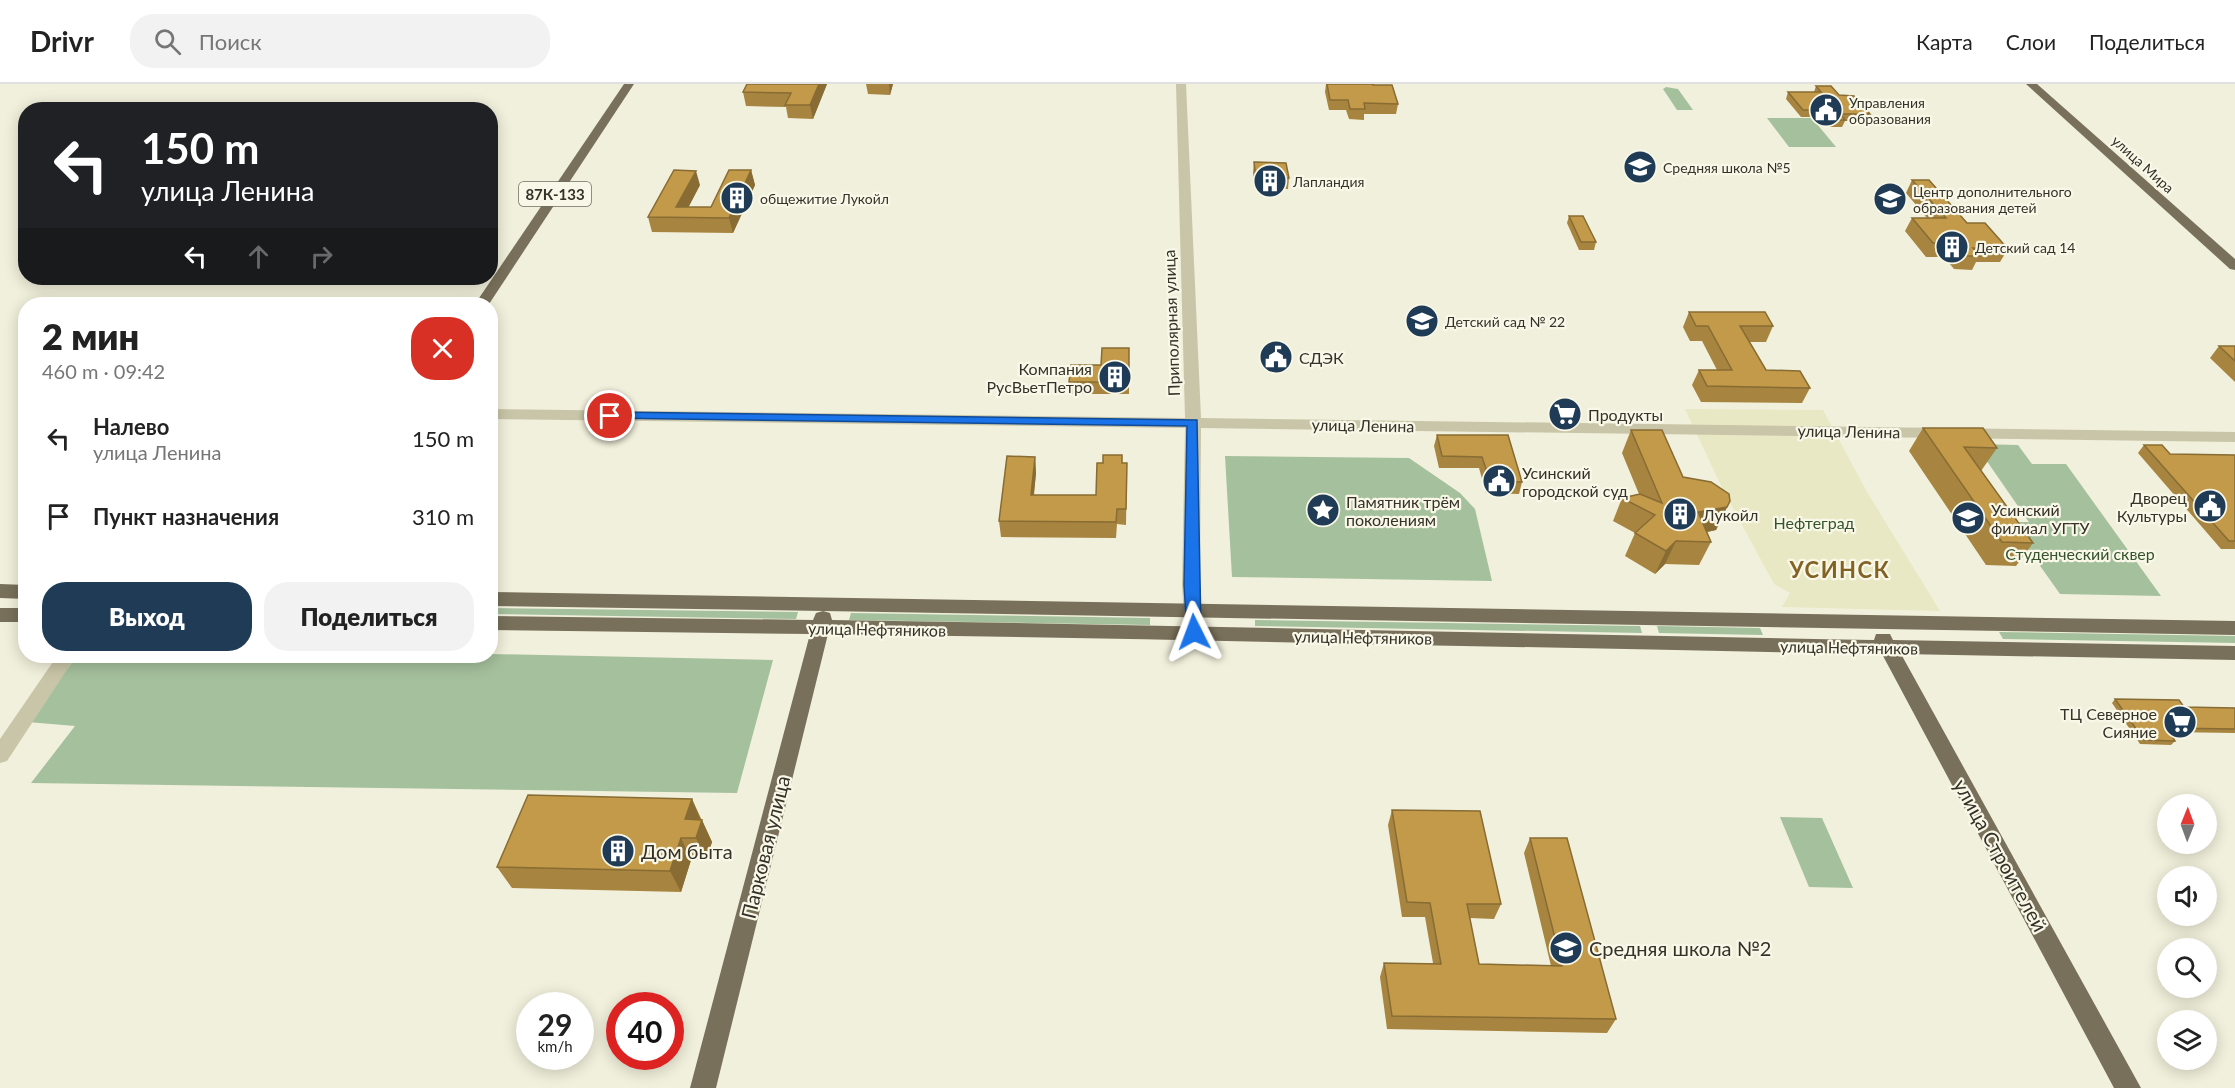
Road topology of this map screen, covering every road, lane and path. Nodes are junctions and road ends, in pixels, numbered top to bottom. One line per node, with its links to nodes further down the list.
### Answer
1 (629, 84): 5 (main road, 87К-133)
2 (1181, 84): 7 (street, Приполярная улица)
3 (2031, 84): 4 (main road, улица Мира)
4 (2235, 266)
5 (498, 280)
6 (498, 414): 7 (street, улица Ленина)
7 (1192, 422): 8 (street, улица Ленина); 13 (street, Приполярная улица)
8 (2235, 437)
9 (0, 591): 10 (main road)
10 (18, 592)
11 (498, 599): 12 (main road, улица Нефтяников)
12 (826, 605): 13 (main road, улица Нефтяников); 19 (main road, Парковая улица)
13 (1193, 611): 16 (main road, улица Нефтяников); 20 (street, Приполярная улица)
14 (0, 615): 15 (main road)
15 (18, 615)
16 (1875, 622): 18 (main road, улица Нефтяников); 21 (main road, улица Строителей)
17 (498, 623): 19 (main road, улица Нефтяников)
18 (2235, 628)
19 (820, 629): 20 (main road, улица Нефтяников); 25 (main road, Парковая улица)
20 (1194, 632): 21 (main road, улица Нефтяников)
21 (1888, 647): 22 (main road, улица Нефтяников); 26 (main road, улица Строителей)
22 (2235, 653)
23 (62, 663): 24 (street)
24 (0, 755)
25 (703, 1088)
26 (2128, 1088)

